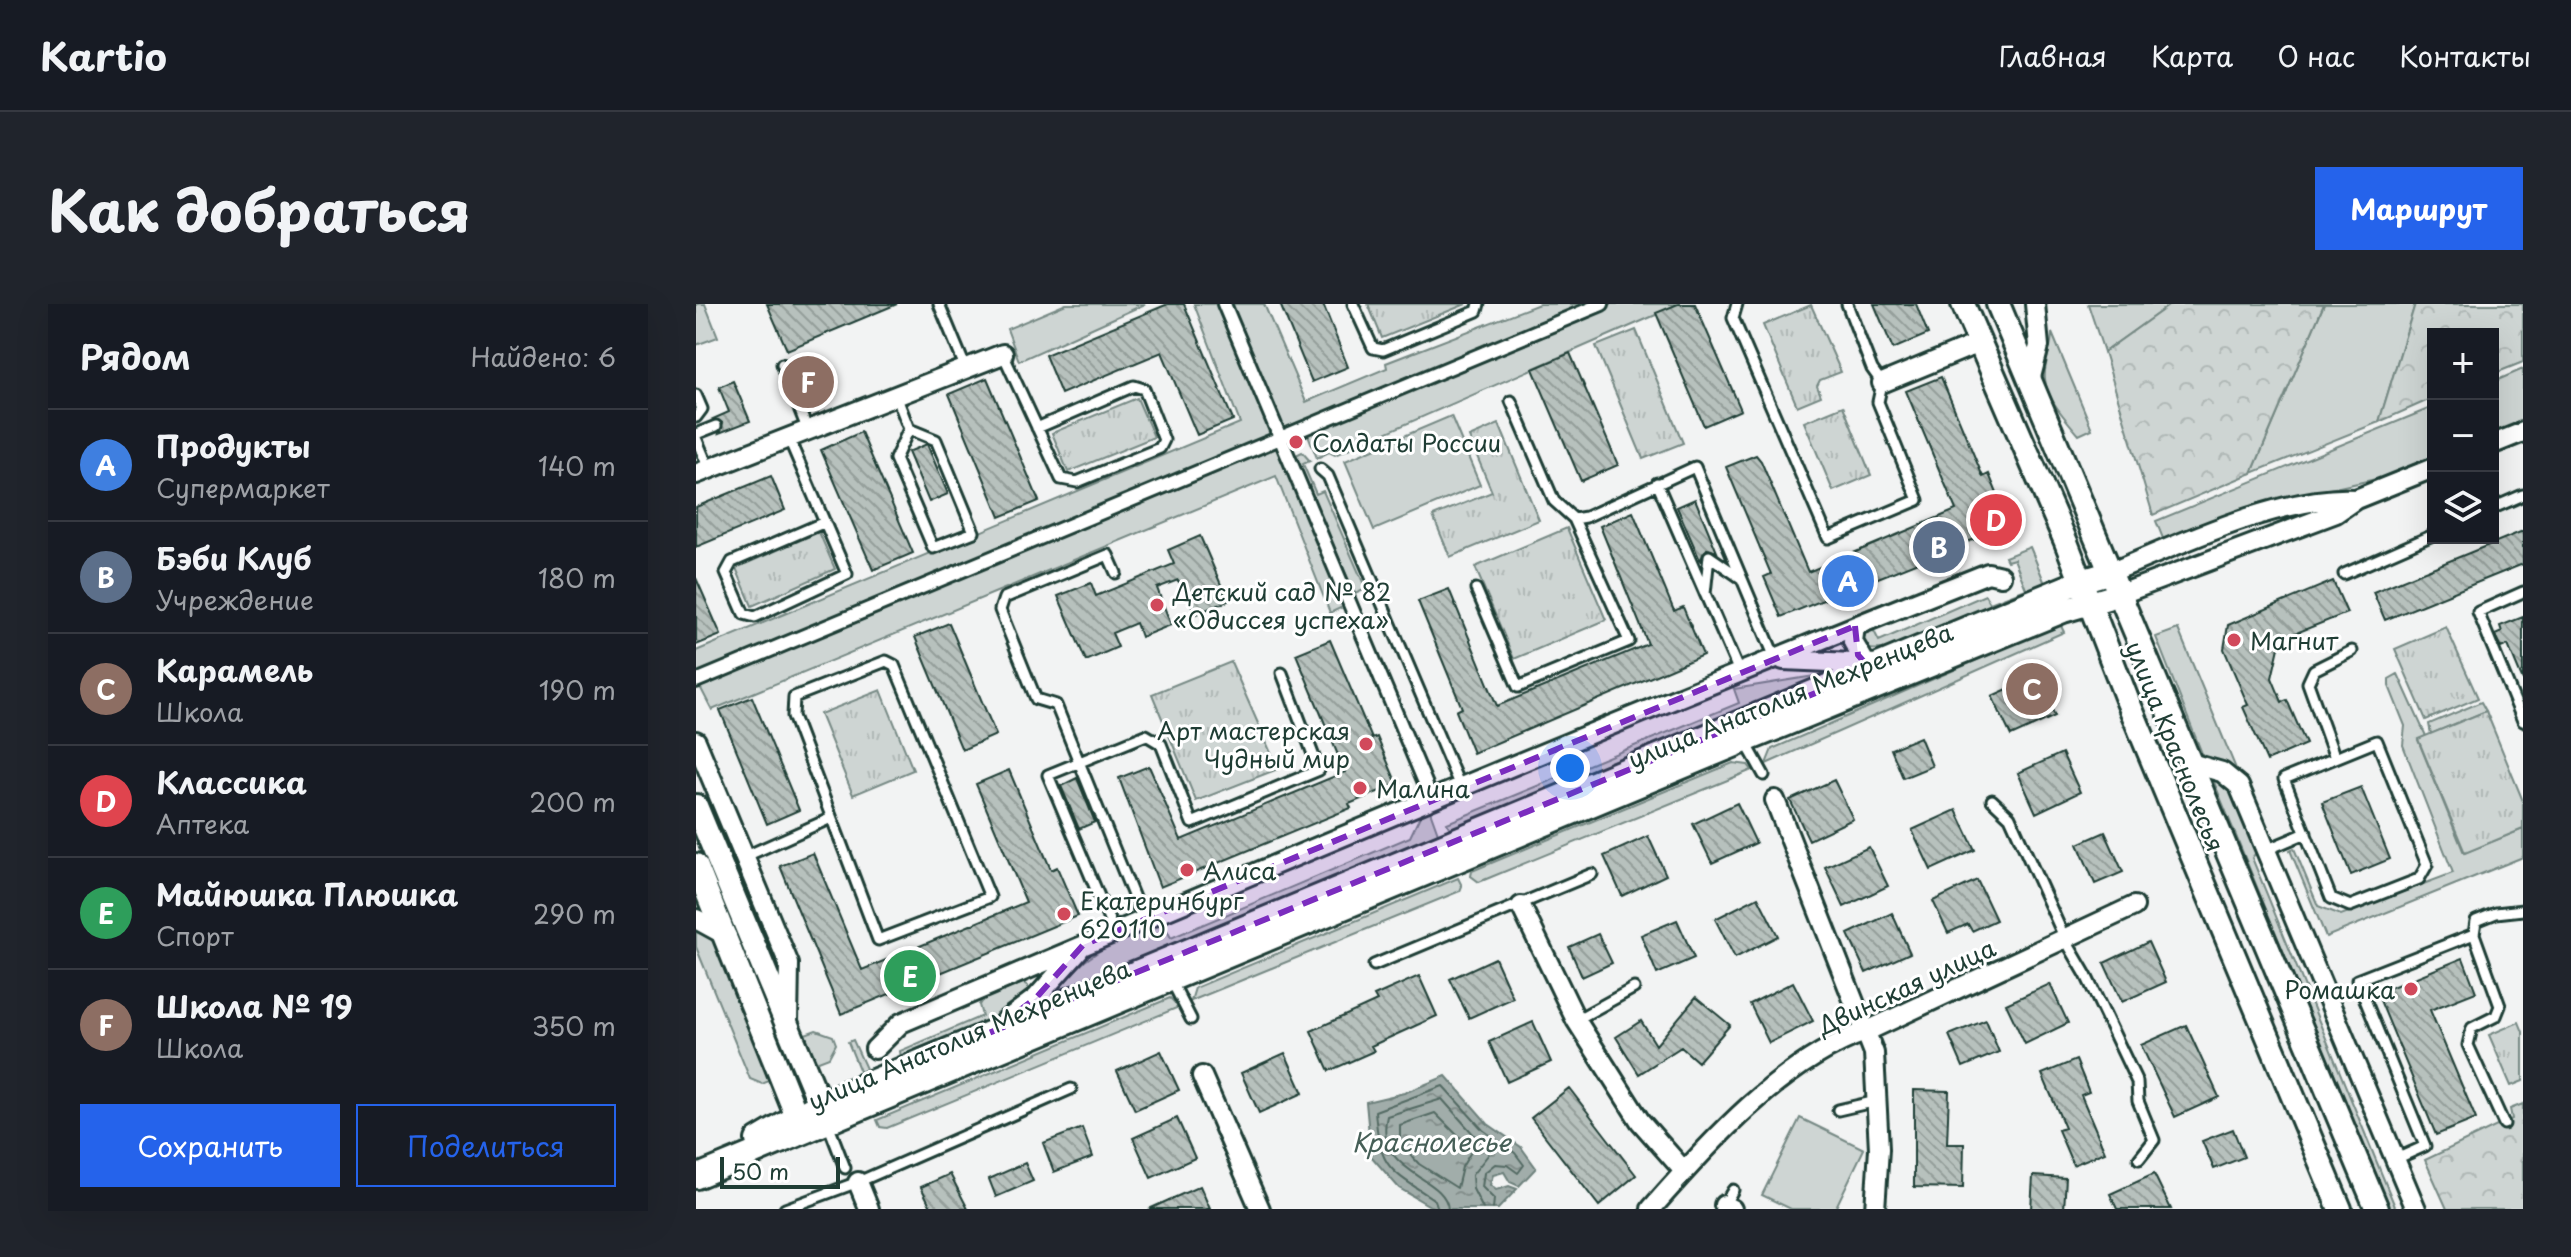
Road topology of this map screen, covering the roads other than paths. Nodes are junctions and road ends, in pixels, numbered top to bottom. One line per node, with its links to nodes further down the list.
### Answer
1 (939, 304): 14 (lane)
2 (1224, 304): 27 (street)
3 (1353, 304): 4 (lane)
4 (1479, 304)
5 (1602, 304): 27 (street)
6 (1737, 304): 16 (lane)
7 (1847, 304): 16 (lane)
8 (1963, 304): 11 (street, улица Краснолесья)
9 (1998, 304): 15 (street, улица Краснолесья)
10 (2035, 304): 15 (street)
11 (1979, 343): 16 (street); 46 (street, улица Краснолесья)
12 (1003, 354): 14 (street); 22 (lane)
13 (782, 364): 24 (lane)
14 (966, 369): 18 (street)
15 (2030, 381): 40 (street, улица Краснолесья)
16 (1882, 383)
17 (696, 395): 20 (lane)
18 (897, 398): 23 (lane); 24 (street)
19 (1511, 401): 37 (lane)
20 (696, 417)
21 (716, 426): 26 (lane)
22 (1037, 428): 22 (lane)
23 (909, 429): 23 (lane)
24 (808, 431): 28 (street)
25 (2523, 432): 29 (street)
26 (696, 436): 32 (lane)
27 (1282, 438): 56 (street); 64 (street)
28 (789, 439): 32 (street); 38 (lane)
29 (2499, 442)
30 (1320, 469): 65 (lane)
31 (2427, 470): 35 (street, улица Анатолия Мехренцева)
32 (703, 472)
33 (1657, 483): 37 (lane); 44 (lane); 49 (lane)
34 (2523, 495): 36 (lane)
35 (2356, 499): 40 (street, улица Анатолия Мехренцева); 48 (street, улица Анатолия Мехренцева)
36 (2499, 505)
37 (1574, 519): 45 (lane)
38 (825, 522): 38 (lane)
39 (2427, 538): 42 (lane)
40 (2112, 572): 46 (street, улица Анатолия Мехренцева); 48 (street, улица Краснолесья)
41 (1116, 573): 61 (lane)
42 (2344, 574)
43 (2001, 576): 50 (street, улица Анатолия Мехренцева)
44 (1743, 580): 49 (lane); 52 (lane)
45 (1476, 589)
46 (2086, 591): 48 (street, улица Анатолия Мехренцева); 53 (street, улица Анатолия Мехренцева); 59 (street, улица Анатолия Мехренцева); 113 (street, улица Краснолесья)
47 (2523, 592): 57 (lane)
48 (2121, 594): 62 (street, улица Краснолесья)
49 (1705, 595): 55 (lane)
50 (1855, 626): 52 (street, улица Анатолия Мехренцева); 53 (street, улица Анатолия Мехренцева)
51 (2352, 651): 60 (lane)
52 (1776, 660): 53 (street, улица Анатолия Мехренцева); 55 (street, улица Анатолия Мехренцева)
53 (1876, 664): 94 (street, улица Анатолия Мехренцева)
54 (1282, 673): 61 (lane)
55 (1740, 674): 65 (street, улица Анатолия Мехренцева)
56 (696, 681)
57 (2523, 721)
58 (696, 741): 72 (street)
59 (1745, 741): 63 (lane); 87 (street, улица Анатолия Мехренцева)
60 (2335, 758): 70 (lane); 70 (lane)
61 (1078, 763): 79 (lane); 80 (lane)
62 (2190, 763): 71 (street, улица Краснолесья); 114 (street, улица Краснолесья)
63 (1764, 775)
64 (1426, 785)
65 (1461, 789): 79 (street, улица Анатолия Мехренцева)
66 (1775, 800): 93 (street)
67 (1992, 800): 83 (lane)
68 (696, 806): 92 (street)
69 (829, 819): 69 (lane); 72 (lane)
70 (2306, 833): 71 (lane)
71 (2266, 850): 104 (street, улица Краснолесья)
72 (744, 857): 92 (street)
73 (696, 865): 82 (street)
74 (1592, 874): 75 (lane)
75 (1521, 906): 85 (lane); 91 (street)
76 (2134, 906): 83 (street, Двинская улица)
77 (2523, 910): 81 (lane)
78 (696, 919): 82 (street)
79 (1143, 920): 80 (street, улица Анатолия Мехренцева)
80 (1114, 932): 84 (street, улица Анатолия Мехренцева)
81 (2474, 934): 102 (lane); 104 (lane)
82 (727, 936): 101 (street)
83 (2065, 939): 93 (street, Двинская улица); 103 (lane)
84 (1083, 945): 86 (street, улица Анатолия Мехренцева); 89 (street, улица Анатолия Мехренцева)
85 (1374, 965)
86 (1020, 972): 89 (street, улица Анатолия Мехренцева); 95 (street, улица Анатолия Мехренцева)
87 (1170, 979): 90 (lane); 100 (street, улица Анатолия Мехренцева)
88 (1634, 988): 91 (lane)
89 (1036, 998): 94 (street, улица Анатолия Мехренцева)
90 (1191, 1019)
91 (1576, 1020): 105 (street)
92 (788, 1026): 100 (street)
93 (1865, 1032): 98 (street); 105 (street, Двинская улица)
94 (989, 1033): 100 (street, улица Анатолия Мехренцева)
95 (875, 1049)
96 (1202, 1076): 110 (street)
97 (1071, 1089): 107 (lane)
98 (1877, 1101): 99 (lane); 112 (street)
99 (1838, 1110)
100 (824, 1112): 101 (street, улица Анатолия Мехренцева); 107 (lane)
101 (800, 1122): 106 (street, улица Анатолия Мехренцева)
102 (2504, 1124)
103 (2139, 1159)
104 (2396, 1159): 115 (street, улица Краснолесья)
105 (1684, 1171): 111 (street, Двинская улица)
106 (705, 1173)
107 (852, 1175): 108 (lane); 109 (street)
108 (785, 1209)
109 (869, 1209)
110 (1260, 1209)
111 (1651, 1209)
112 (1875, 1209)
113 (2340, 1209)
114 (2377, 1209)
115 (2416, 1209)

